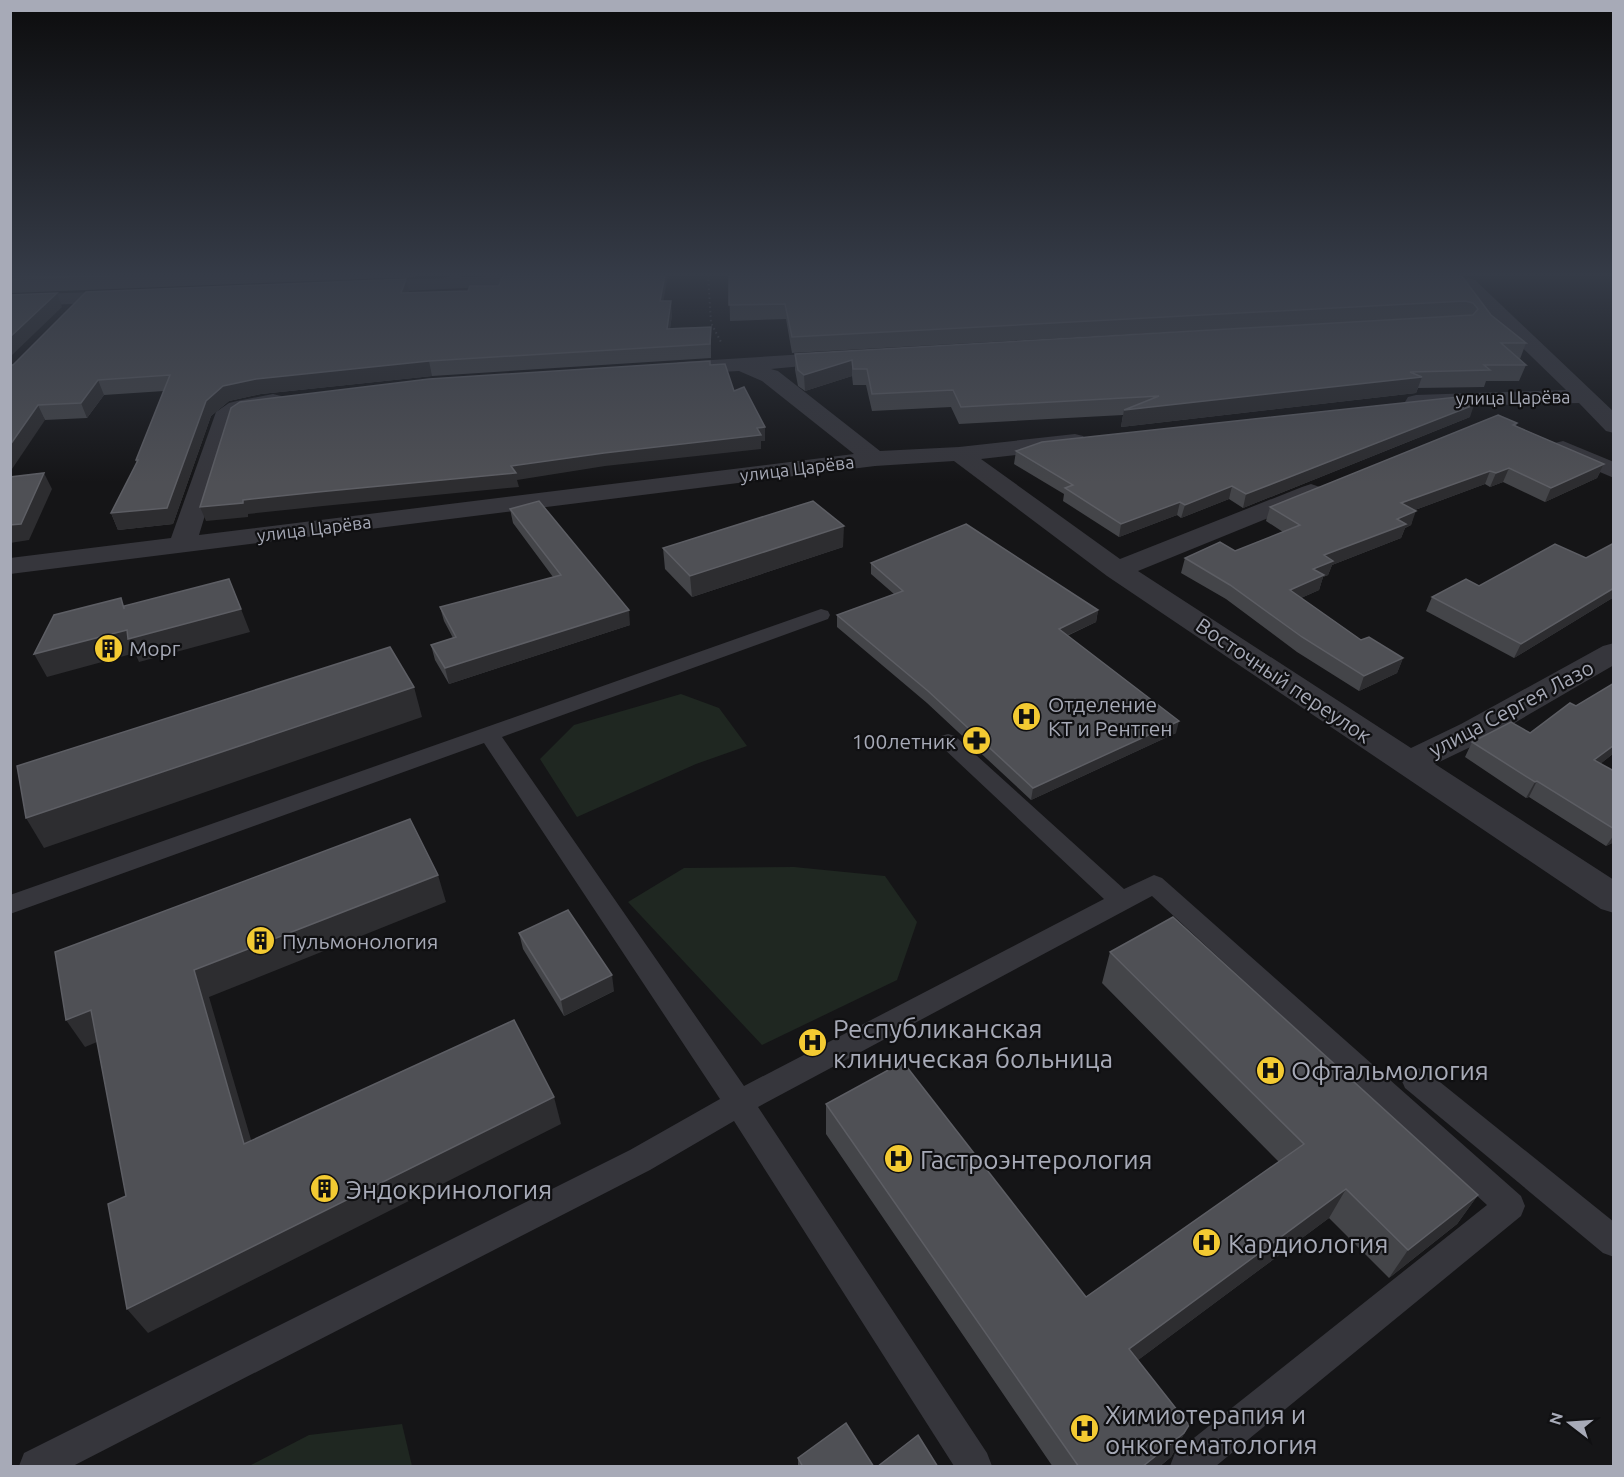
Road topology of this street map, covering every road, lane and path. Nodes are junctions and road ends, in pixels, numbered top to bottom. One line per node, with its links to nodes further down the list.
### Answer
1 (722, 344): 4 (path)
2 (1531, 344): 6 (street)
3 (862, 357): 4 (street)
4 (742, 363): 5 (street); 15 (street)
5 (660, 369)
6 (1585, 396): 8 (street, улица Царёва); 11 (street)
7 (293, 399): 18 (street)
8 (1449, 399): 9 (street, улица Царёва); 10 (street)
9 (1390, 405)
10 (1489, 420)
11 (1614, 426)
12 (1537, 437): 16 (street)
13 (1099, 438): 14 (street, улица Царёва)
14 (959, 454): 15 (street, улица Царёва); 20 (street, Восточный переулок)
15 (875, 459): 18 (street, улица Царёва)
16 (1614, 471)
17 (1336, 482): 20 (street)
18 (182, 545): 19 (street, улица Царёва)
19 (10, 566)
20 (1117, 570): 25 (street, Восточный переулок)
21 (821, 615): 23 (lane)
22 (1614, 652): 25 (street, улица Сергея Лазо)
23 (489, 734): 28 (lane); 30 (lane)
24 (948, 741): 27 (lane)
25 (1408, 763): 26 (street, Восточный переулок)
26 (1614, 899)
27 (1121, 901): 30 (lane); 34 (lane)
28 (10, 905)
29 (1415, 1079): 31 (lane)
30 (739, 1103): 32 (lane); 33 (lane)
31 (1614, 1242)
32 (37, 1467)
33 (974, 1467)
34 (1188, 1467)

